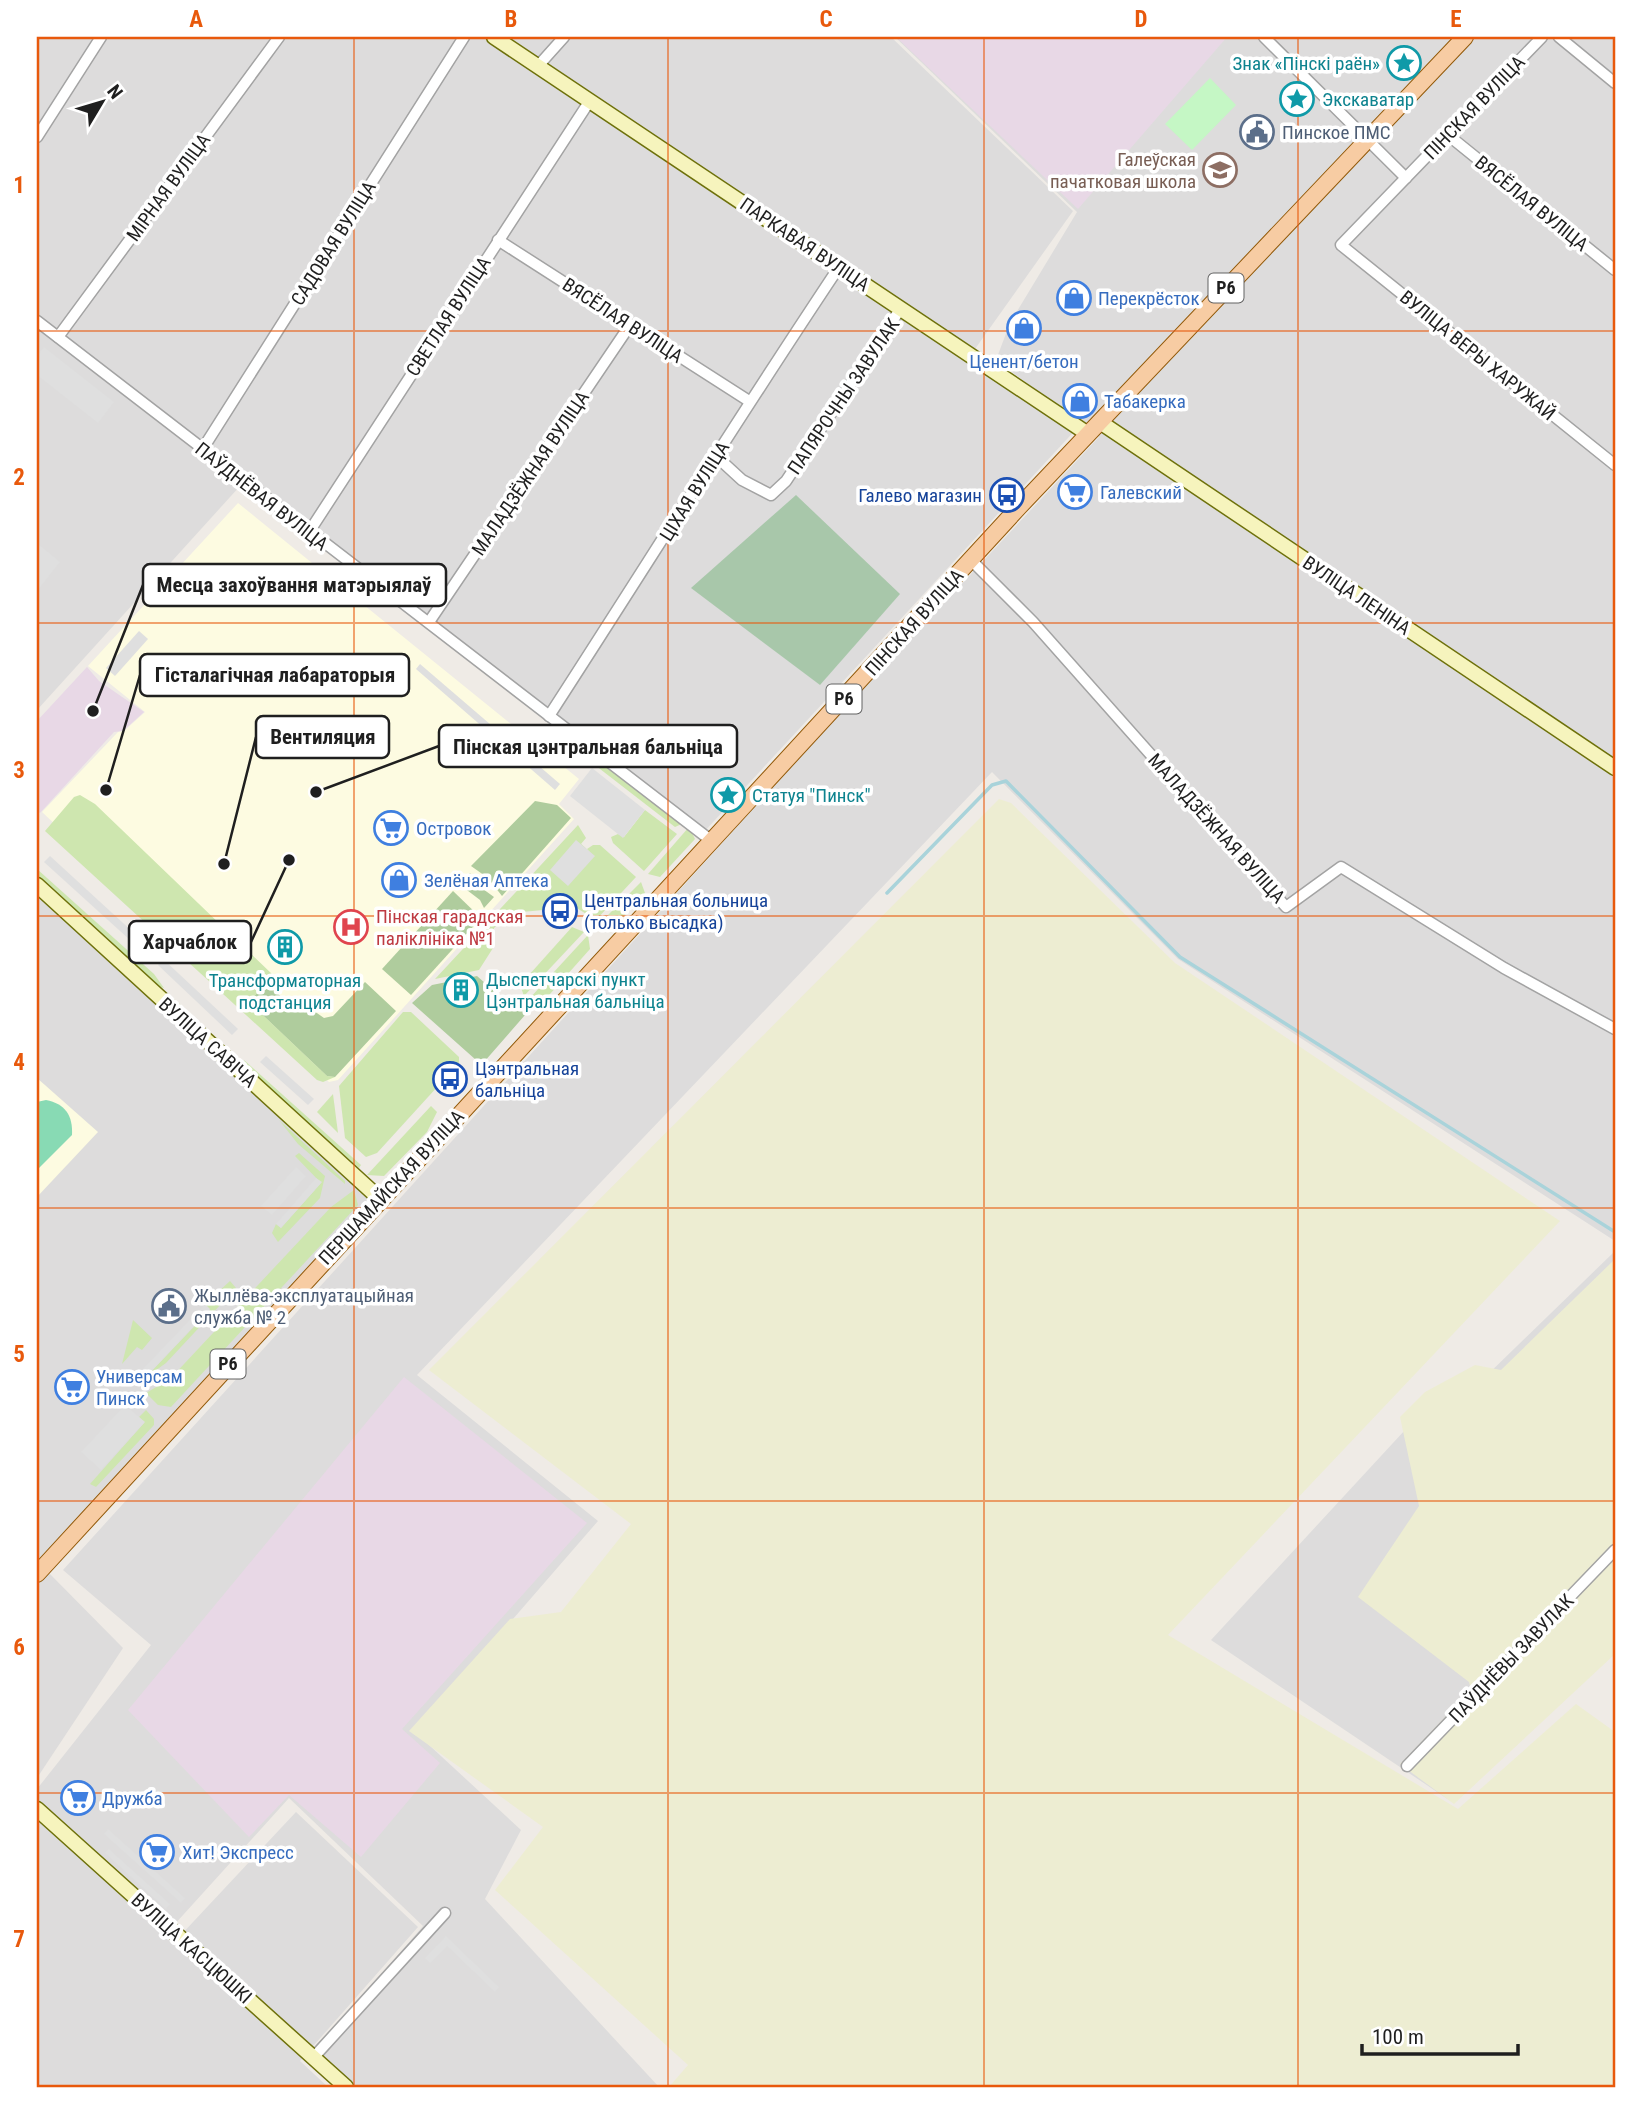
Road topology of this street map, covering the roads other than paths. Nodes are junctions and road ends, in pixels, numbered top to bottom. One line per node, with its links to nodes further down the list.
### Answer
1 (101, 37): 14 (street)
2 (279, 37): 24 (street, МІРНАЯ ВУЛІЦА)
3 (464, 37): 28 (street, САДОВАЯ ВУЛІЦА)
4 (494, 37): 10 (street, ПАРКАВАЯ ВУЛІЦА)
5 (564, 37): 10 (street)
6 (1264, 37): 15 (street)
7 (1465, 37): 15 (main road, ПІНСКАЯ ВУЛІЦА / Р6)
8 (1542, 37): 13 (street, ПІНСКАЯ ВУЛІЦА)
9 (1559, 37): 11 (street)
10 (538, 66): 12 (street, ПАРКАВАЯ ВУЛІЦА)
11 (1615, 83)
12 (589, 102): 17 (street, СВЕТЛАЯ ВУЛІЦА); 19 (street, ПАРКАВАЯ ВУЛІЦА)
13 (1448, 135): 16 (street, ПІНСКАЯ ВУЛІЦА); 20 (street, ВЯСЁЛАЯ ВУЛІЦА)
14 (37, 137)
15 (1366, 139): 16 (street); 27 (main road, ПІНСКАЯ ВУЛІЦА / Р6)
16 (1406, 178): 18 (street, ПІНСКАЯ ВУЛІЦА)
17 (498, 240): 23 (street, ВЯСЁЛАЯ ВУЛІЦА); 31 (street, СВЕТЛАЯ ВУЛІЦА)
18 (1341, 246): 30 (street, ВУЛІЦА ВЕРЫ ХАРУЖАЙ)
19 (839, 267): 21 (street, ПАРКАВАЯ ВУЛІЦА); 25 (street, ЦІХАЯ ВУЛІЦА)
20 (1615, 270)
21 (901, 308): 26 (street, ПАРКАВАЯ ВУЛІЦА); 29 (street, ПАПЯРОЧНЫ ЗАВУЛАК)
22 (37, 321): 24 (street, ПАЎДНЁВАЯ ВУЛІЦА)
23 (630, 325): 25 (street, ВЯСЁЛАЯ ВУЛІЦА); 33 (street, МАЛАДЗЁЖНАЯ ВУЛІЦА)
24 (58, 337): 28 (street, ПАЎДНЁВАЯ ВУЛІЦА)
25 (749, 401): 29 (street, ЦІХАЯ ВУЛІЦА)
26 (1071, 423): 27 (street, ВУЛІЦА ЛЕНІНА)
27 (1094, 428): 32 (main road, ПІНСКАЯ ВУЛІЦА / Р6); 35 (street, ВУЛІЦА ЛЕНІНА)
28 (202, 450): 31 (street, ПАЎДНЁВАЯ ВУЛІЦА)
29 (717, 457): 34 (street, ЦІХАЯ ВУЛІЦА)
30 (1615, 465)
31 (309, 532): 33 (street, ПАЎДНЁВАЯ ВУЛІЦА)
32 (971, 560): 36 (main road, ПІНСКАЯ ВУЛІЦА / Р6); 38 (street, МАЛАДЗЁЖНАЯ ВУЛІЦА)
33 (429, 622): 34 (street, ПАЎДНЁВАЯ ВУЛІЦА)
34 (549, 716): 36 (street, ПАЎДНЁВАЯ ВУЛІЦА)
35 (1615, 768)
36 (713, 842): 39 (main road, ПЕРШАМАЙСКАЯ ВУЛІЦА / Р6)
37 (37, 886): 39 (street, ВУЛІЦА САВІЧА)
38 (1615, 1029)
39 (380, 1199): 41 (main road, ПЕРШАМАЙСКАЯ ВУЛІЦА / Р6)
40 (1615, 1550): 42 (street, ПАЎДНЁВЫ ЗАВУЛАК)
41 (37, 1574)
42 (1408, 1766)
43 (37, 1809): 45 (street, ВУЛІЦА КАСЦЮШКІ)
44 (445, 1913): 45 (street)
45 (313, 2057): 46 (street, ВУЛІЦА КАСЦЮШКІ)
46 (346, 2087)

